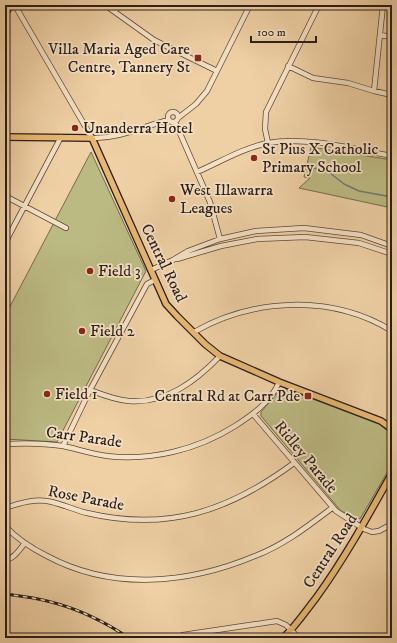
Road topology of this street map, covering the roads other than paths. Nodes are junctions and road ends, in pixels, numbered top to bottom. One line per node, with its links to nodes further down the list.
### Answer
1 (11, 5): 8 (main road); 18 (street, Central Road)
2 (105, 5): 7 (street)
3 (117, 5): 7 (street)
4 (250, 5): 12 (street)
5 (319, 5): 11 (street)
6 (383, 5): 9 (street)
7 (115, 12): 12 (street)
8 (5, 15)
9 (380, 35): 10 (street); 13 (street)
10 (392, 37)
11 (288, 66): 13 (street); 19 (street)
12 (217, 71): 15 (street)
13 (374, 91): 14 (street)
14 (392, 94)
15 (173, 118): 18 (street); 21 (street)
16 (5, 137): 17 (main road)
17 (61, 137): 18 (main road); 23 (street)
18 (92, 138): 30 (main road, Central Road)
19 (268, 143): 20 (street); 21 (street)
20 (392, 156)
21 (197, 172): 25 (street)
22 (5, 196): 23 (street)
23 (24, 207): 24 (street); 26 (street)
24 (66, 228)
25 (220, 239): 27 (street); 29 (street)
26 (5, 243)
27 (392, 246)
28 (392, 254): 29 (street)
29 (173, 260): 30 (street)
30 (151, 270): 31 (main road, Central Road)
31 (156, 280): 33 (main road, Central Road); 36 (street)
32 (392, 331): 33 (street)
33 (194, 332): 34 (main road, Central Road)
34 (220, 356): 35 (main road, Central Road); 36 (street)
35 (279, 382): 37 (street, Carr Parade); 38 (main road, Central Road)
36 (90, 390): 40 (street)
37 (253, 414): 40 (street, Carr Parade); 41 (street, Ridley Parade)
38 (392, 429)
39 (5, 444): 40 (street, Carr Parade)
40 (63, 446)
41 (294, 463): 43 (street, Rose Parade); 44 (street, Ridley Parade)
42 (392, 473): 47 (main road, Central Road)
43 (5, 508)
44 (332, 508): 47 (street, Ridley Parade); 48 (street)
45 (392, 524): 47 (street)
46 (5, 526): 48 (street)
47 (362, 527): 50 (main road, Central Road)
48 (25, 543): 49 (street)
49 (5, 560)
50 (292, 630): 51 (street); 52 (main road, Central Road); 53 (street)
51 (183, 635)
52 (283, 638)
53 (299, 638)

